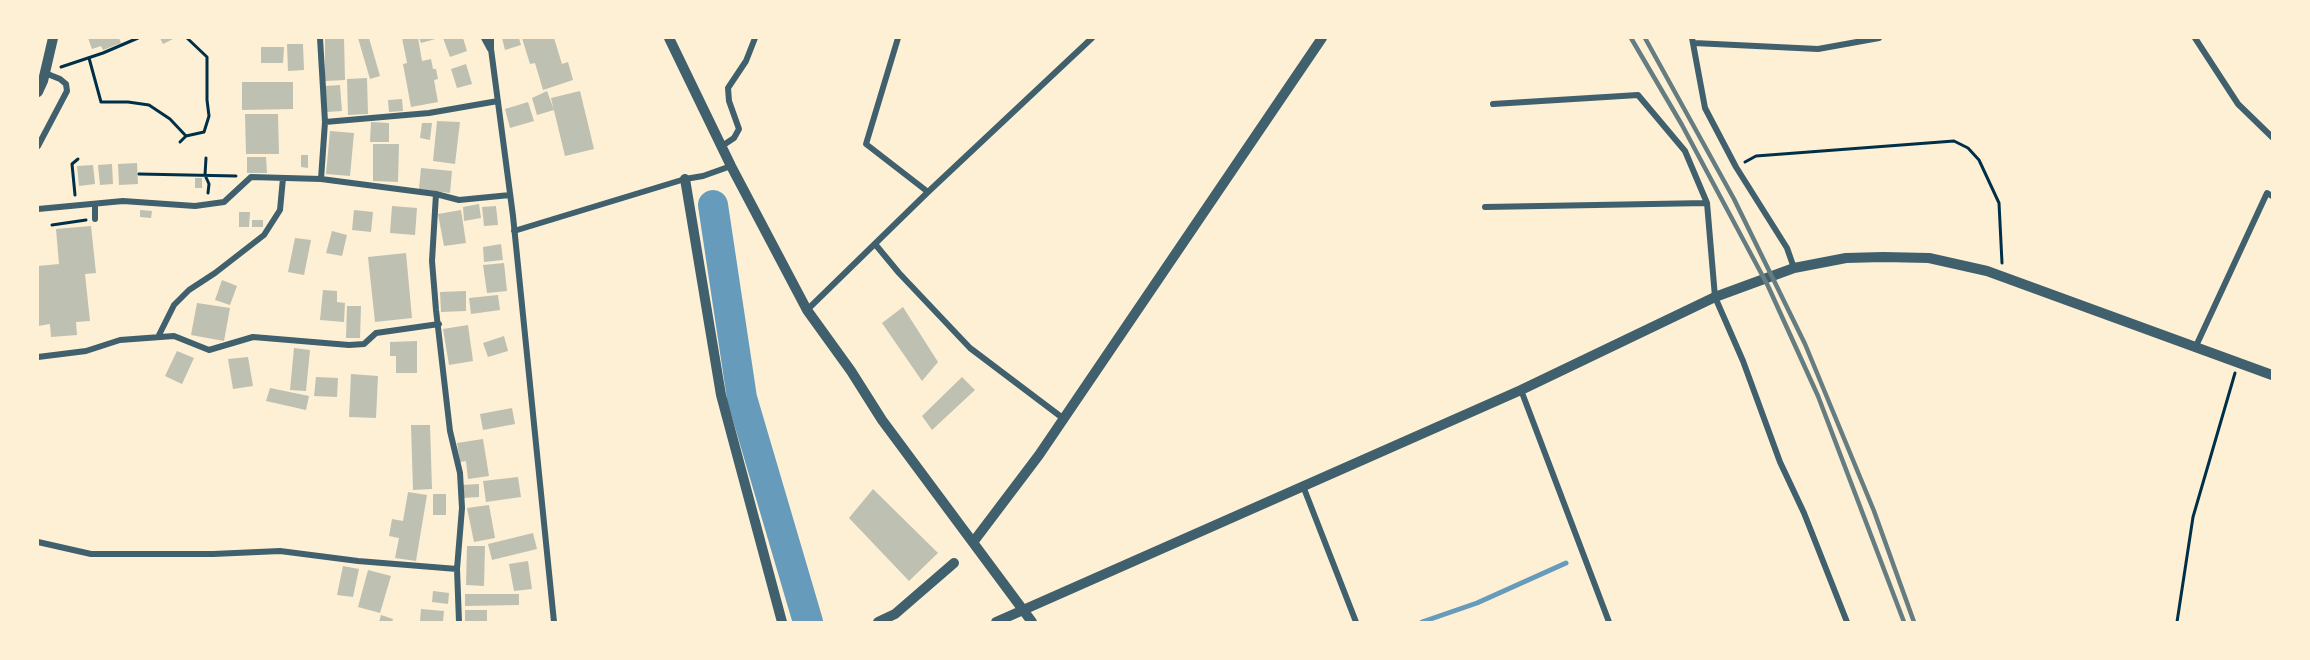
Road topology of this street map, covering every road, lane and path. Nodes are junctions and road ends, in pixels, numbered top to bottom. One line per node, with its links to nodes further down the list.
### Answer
1 (53, 38): 17 (street)
2 (138, 38): 16 (path)
3 (187, 38): 22 (path)
4 (320, 38): 21 (street)
5 (484, 38): 15 (street)
6 (491, 38): 15 (street)
7 (669, 38): 26 (street)
8 (755, 38): 26 (street)
9 (898, 38): 37 (street)
10 (1092, 38): 37 (street)
11 (1322, 38): 62 (street)
12 (1879, 38): 14 (street)
13 (2195, 38): 23 (street)
14 (1693, 40): 30 (street)
15 (491, 49): 19 (street)
16 (89, 58): 17 (path); 22 (path)
17 (45, 73): 18 (street); 25 (street)
18 (38, 92)
19 (498, 101): 21 (street); 41 (street)
20 (1493, 104): 43 (street)
21 (325, 122): 35 (street)
22 (186, 136): 24 (path)
23 (2272, 137)
24 (180, 142)
25 (38, 146)
26 (722, 146): 29 (street)
27 (206, 158): 32 (path)
28 (78, 159): 39 (path)
29 (731, 166): 36 (street); 54 (street)
30 (1736, 167): 51 (street); 52 (path)
31 (139, 174): 32 (path)
32 (206, 175): 33 (path); 38 (path)
33 (235, 176)
34 (283, 178): 35 (street); 44 (street); 56 (street)
35 (321, 179): 40 (street)
36 (686, 179): 49 (street); 71 (street)
37 (928, 192): 50 (street)
38 (208, 193)
39 (75, 194)
40 (436, 194): 41 (street); 55 (street)
41 (510, 195): 49 (street)
42 (2272, 196): 57 (street)
43 (1707, 203): 45 (street); 53 (street)
44 (95, 204): 46 (street); 47 (street)
45 (1485, 207)
46 (38, 209)
47 (96, 219): 48 (path)
48 (52, 225)
49 (514, 231): 70 (street)
50 (875, 244): 54 (street); 62 (street)
51 (1794, 268): 52 (street); 53 (street)
52 (2002, 275): 57 (street)
53 (1715, 297): 61 (street); 77 (street)
54 (807, 310): 64 (street)
55 (439, 324): 56 (street); 67 (street)
56 (158, 337): 58 (street)
57 (2196, 346): 59 (street)
58 (38, 357)
59 (2238, 362): 60 (street); 78 (path)
60 (2272, 375)
61 (1521, 390): 63 (street); 76 (street)
62 (1064, 419): 64 (street)
63 (1303, 485): 68 (street); 75 (street)
64 (974, 541): 68 (street)
65 (38, 542): 67 (street)
66 (954, 563): 72 (street)
67 (457, 569): 69 (street)
68 (1024, 611): 73 (street); 74 (street)
69 (459, 622)
70 (554, 622)
71 (782, 622)
72 (878, 622)
73 (996, 622)
74 (1032, 622)
75 (1356, 622)
76 (1609, 622)
77 (1847, 622)
78 (2177, 622)

